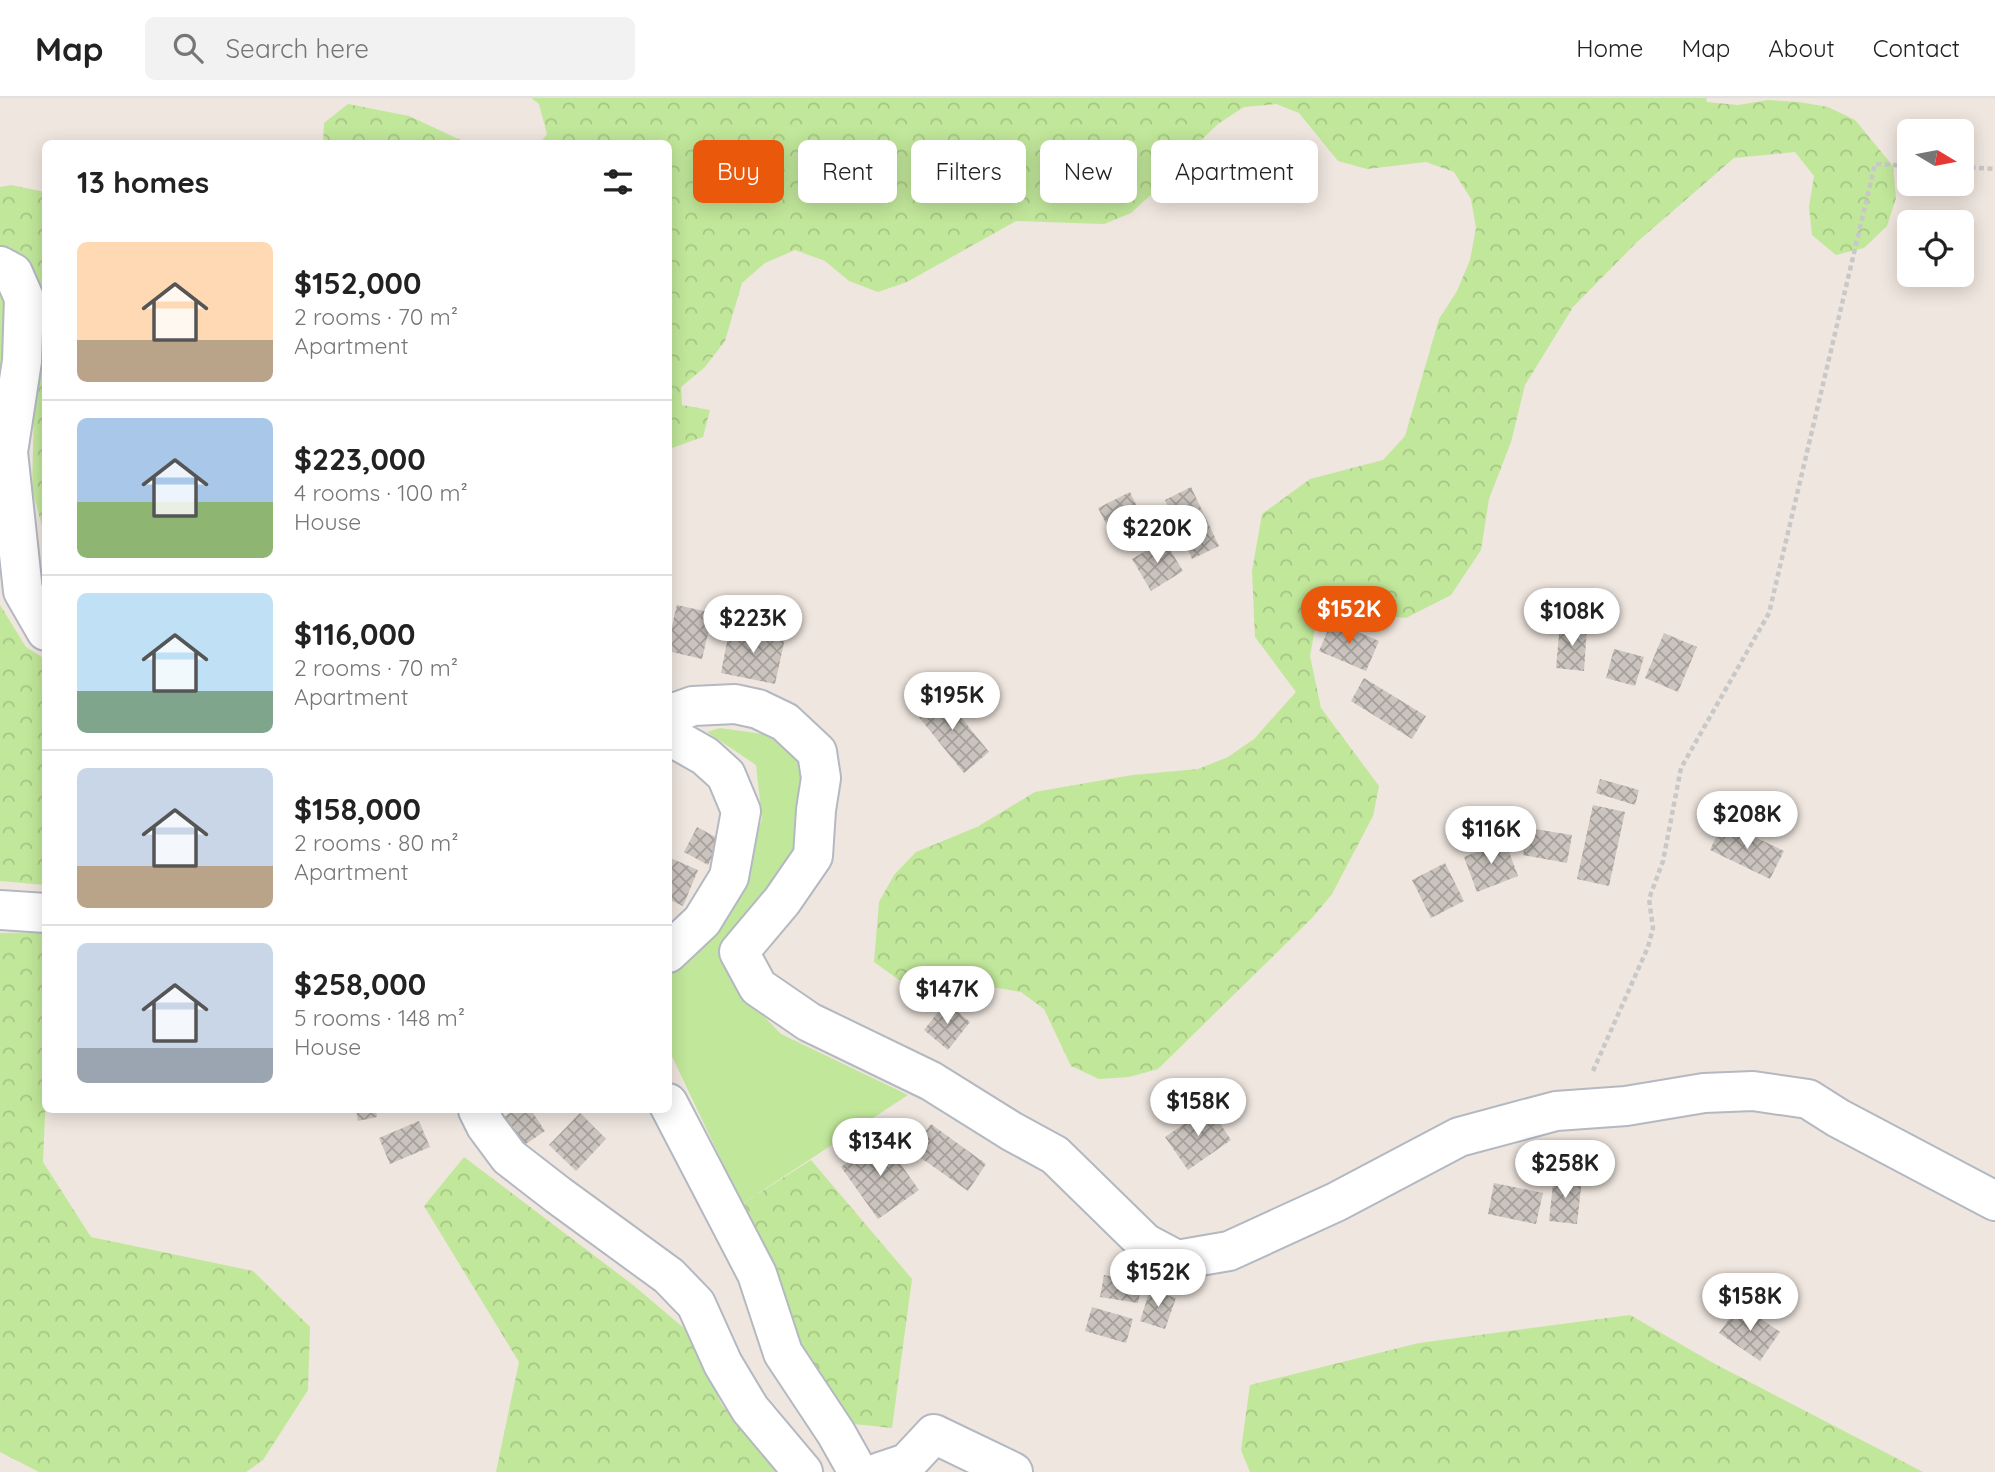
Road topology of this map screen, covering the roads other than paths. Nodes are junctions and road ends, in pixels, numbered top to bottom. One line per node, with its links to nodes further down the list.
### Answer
1 (0, 265): 2 (street)
2 (42, 624)
3 (672, 714): 10 (street)
4 (672, 737): 7 (street)
5 (0, 910): 6 (street)
6 (42, 913)
7 (672, 949)
8 (672, 1111): 12 (street)
9 (480, 1113): 11 (street)
10 (1995, 1201)
11 (803, 1472)
12 (858, 1472)
13 (880, 1472): 14 (street)
14 (1013, 1472)

